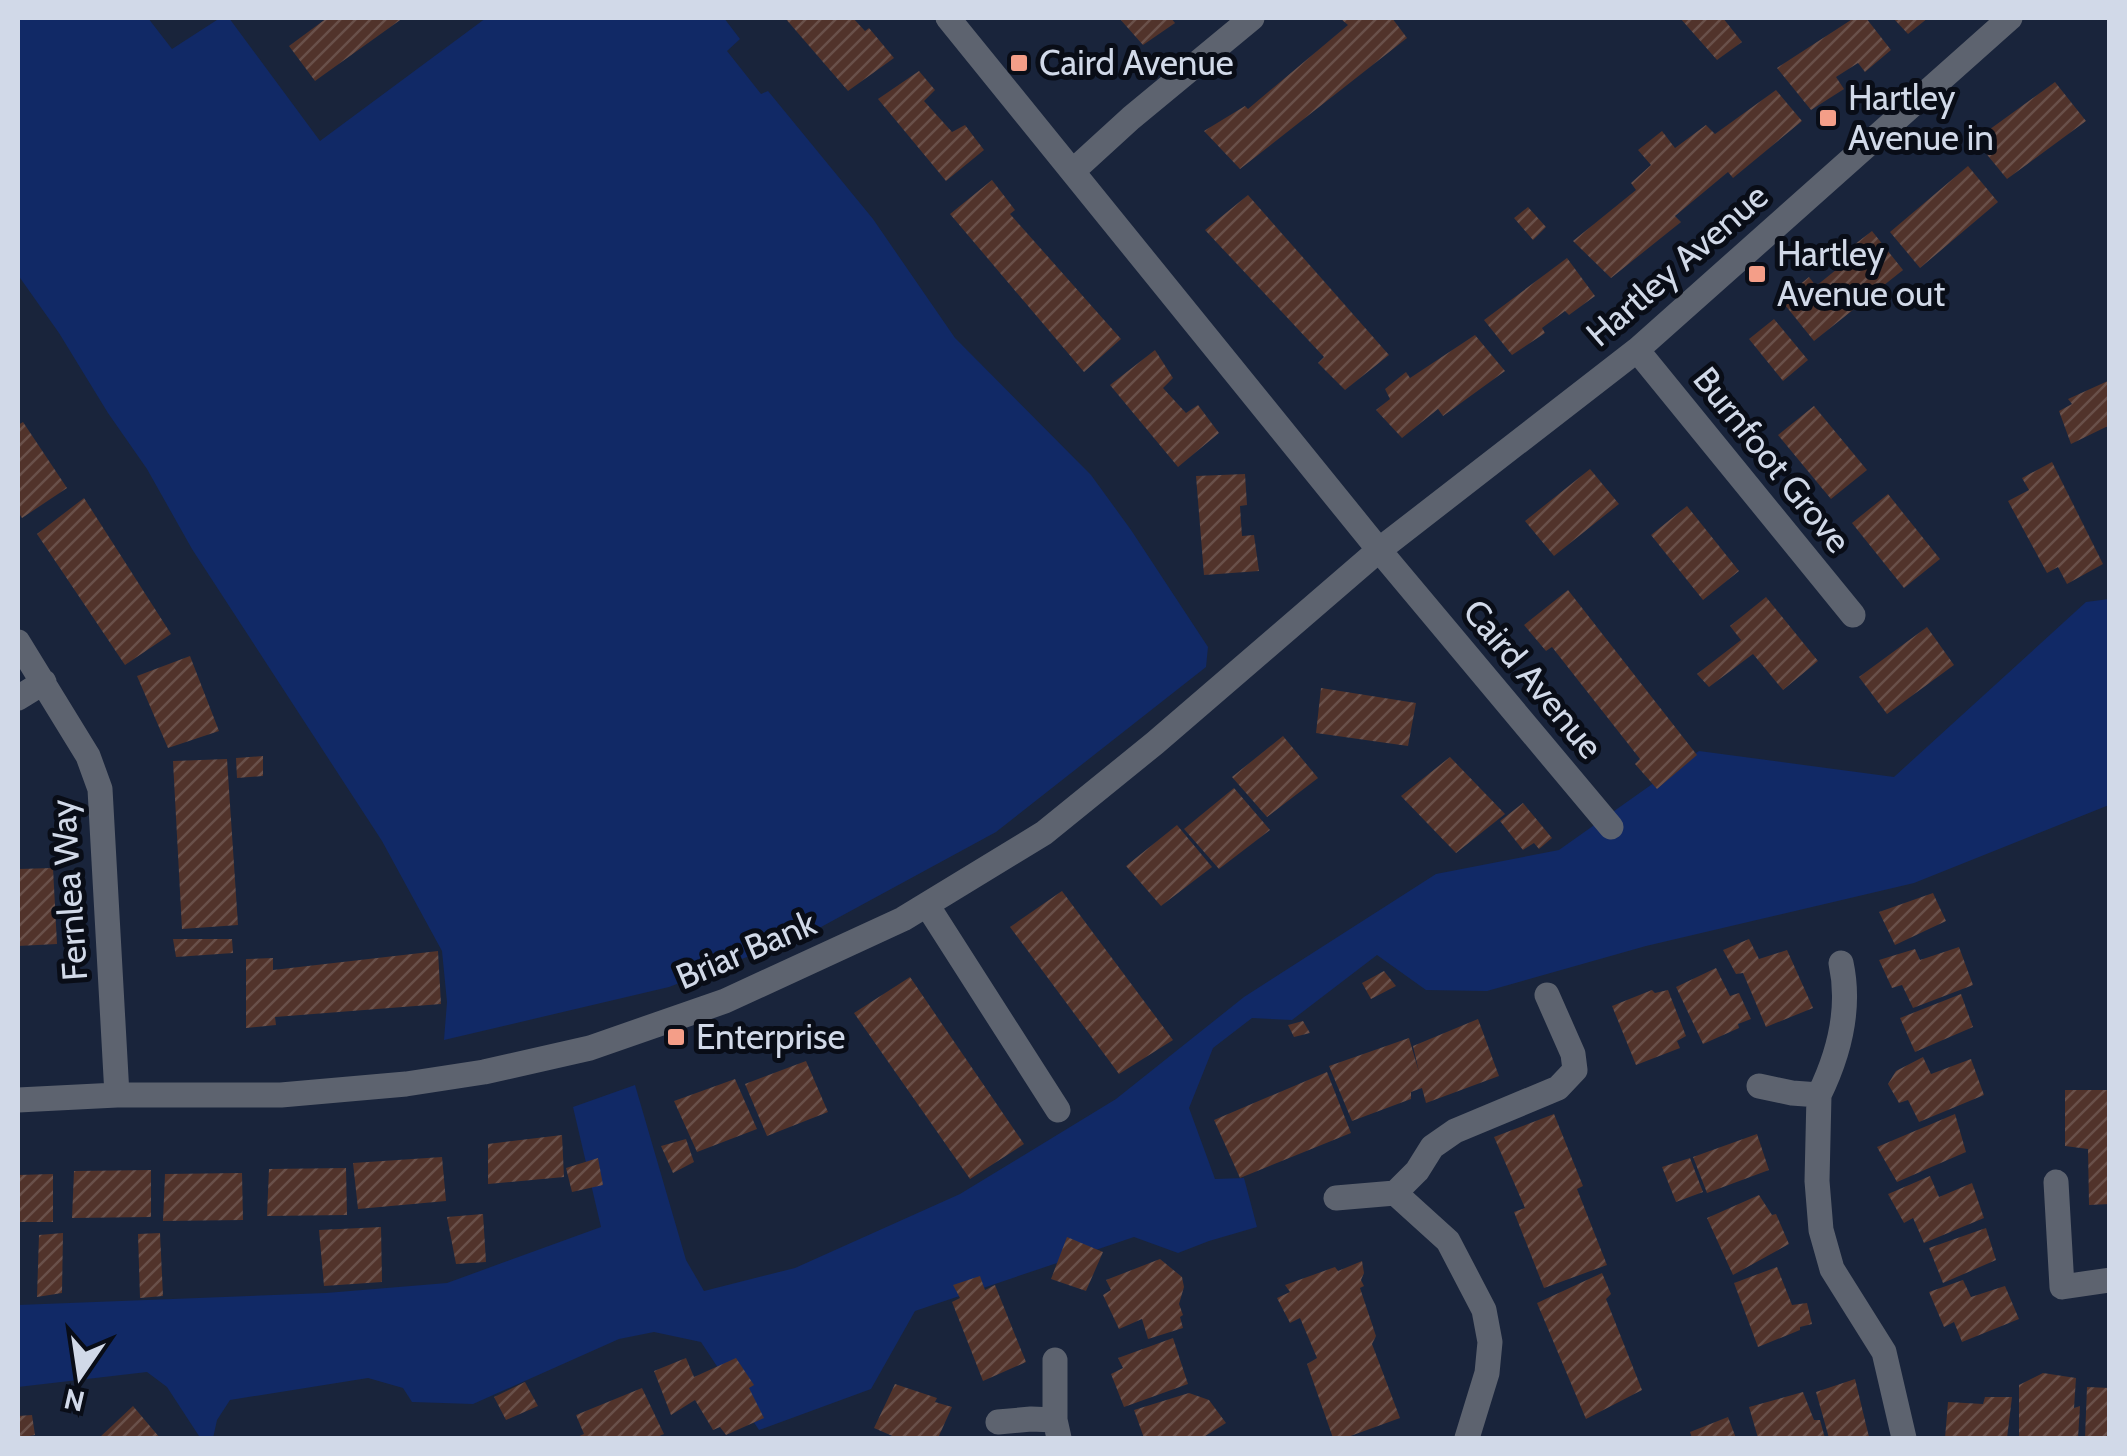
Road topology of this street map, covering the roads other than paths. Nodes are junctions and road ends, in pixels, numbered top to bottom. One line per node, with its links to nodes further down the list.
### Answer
1 (948, 18): 4 (street, Caird Avenue)
2 (1252, 18): 4 (street)
3 (2010, 18): 5 (street, Hartley Avenue)
4 (1073, 171): 6 (street, Caird Avenue)
5 (1636, 350): 6 (street, Hartley Avenue); 7 (street, Burnfoot Grove)
6 (1379, 550): 11 (street, Caird Avenue); 12 (street, Briar Bank)
7 (1853, 614)
8 (18, 642): 9 (street, Fernlea Way)
9 (44, 682): 10 (street); 16 (street, Fernlea Way)
10 (18, 698)
11 (1611, 827)
12 (927, 904): 16 (street, Briar Bank); 19 (street)
13 (1841, 964): 17 (street)
14 (1547, 995): 21 (street)
15 (1759, 1086): 17 (street)
16 (117, 1095): 18 (street, Briar Bank)
17 (1819, 1095): 28 (street)
18 (18, 1100)
19 (1058, 1110)
20 (2056, 1182): 23 (street)
21 (1395, 1193): 22 (street); 27 (street)
22 (1336, 1198)
23 (2110, 1280)
24 (1055, 1360): 26 (street)
25 (998, 1422): 26 (street)
26 (1057, 1430)
27 (1467, 1438)
28 (1904, 1438)

